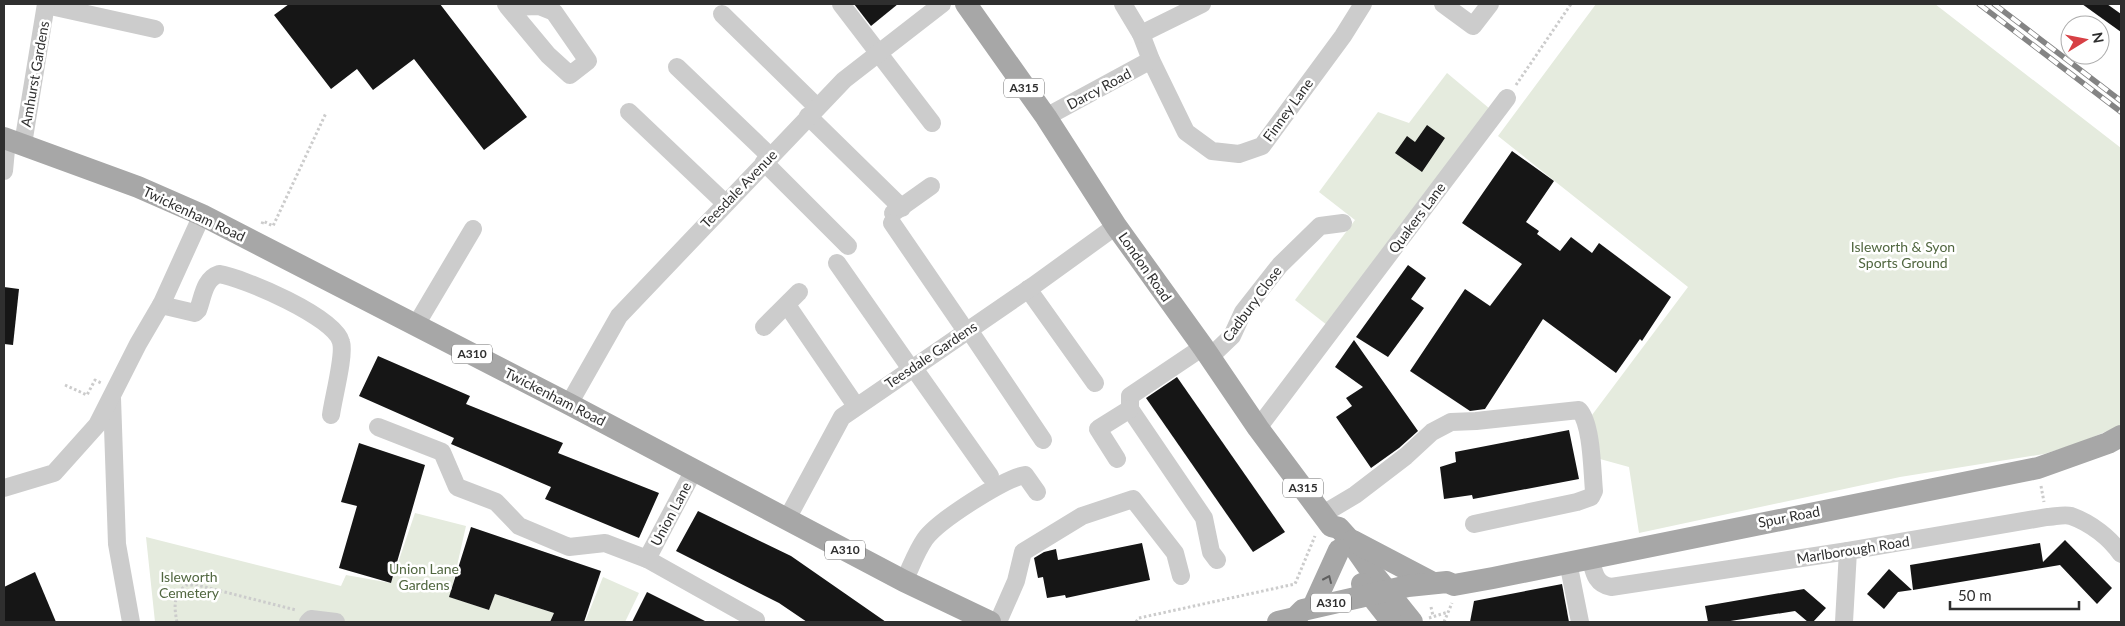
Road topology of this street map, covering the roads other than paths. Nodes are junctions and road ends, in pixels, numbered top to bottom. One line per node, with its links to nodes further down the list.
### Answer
1 (46, 4): 12 (street); 22 (street, Amhurst Gardens)
2 (841, 4): 14 (street)
3 (966, 4): 20 (main road, London Road / A315)
4 (1123, 4): 13 (street, Finney Lane)
5 (1202, 4): 13 (street)
6 (1363, 4): 15 (street, Finney Lane)
7 (1444, 4): 8 (street)
8 (1490, 4)
9 (507, 6): 9 (street)
10 (932, 7): 14 (street, Teesdale Avenue)
11 (722, 14): 19 (street)
12 (155, 29)
13 (1141, 34): 15 (street, Finney Lane)
14 (877, 53): 19 (street, Teesdale Avenue); 21 (street)
15 (1151, 60): 20 (street, Darcy Road)
16 (677, 67): 23 (street)
17 (1507, 98): 46 (street, Quakers Lane)
18 (629, 112): 26 (street)
19 (812, 112): 23 (street, Teesdale Avenue); 28 (street)
20 (1046, 117): 30 (main road, London Road / A315)
21 (932, 123)
22 (11, 140): 24 (street, Amhurst Gardens); 27 (main road, Twickenham Road / A310)
23 (767, 159): 26 (street, Teesdale Avenue); 38 (street)
24 (4, 171)
25 (931, 186): 28 (street)
26 (725, 203): 41 (street, Teesdale Avenue)
27 (202, 215): 33 (street); 34 (main road, Twickenham Road / A310)
28 (896, 216): 36 (street)
29 (1343, 223): 37 (street, Cadbury Close)
30 (1116, 226): 32 (street, Teesdale Gardens); 37 (main road, London Road / A315)
31 (473, 228): 34 (street)
32 (1028, 289): 36 (street, Teesdale Gardens); 39 (street)
33 (161, 305): 40 (street); 44 (street)
34 (416, 325): 41 (main road, Twickenham Road / A310)
35 (764, 327): 42 (street)
36 (968, 331): 38 (street, Teesdale Gardens); 48 (street)
37 (1206, 352): 43 (street, Cadbury Close); 46 (main road, London Road / A315)
38 (912, 368): 42 (street, Teesdale Gardens); 51 (street)
39 (1095, 383)
40 (114, 392): 52 (street); 71 (street)
41 (569, 404): 50 (main road, Twickenham Road / A310)
42 (856, 406): 54 (street, Teesdale Gardens)
43 (1130, 409): 49 (street); 61 (street)
44 (331, 415)
45 (378, 427): 60 (street)
46 (1258, 428): 56 (main road, London Road / A315)
47 (2121, 436): 59 (main road, Spur Road)
48 (1042, 440)
49 (1117, 459)
50 (694, 470): 54 (main road, Twickenham Road / A310); 60 (street, Union Lane)
51 (990, 476)
52 (4, 488)
53 (1037, 492): 64 (street)
54 (787, 519): 64 (main road, Twickenham Road / A310)
55 (1474, 524): 56 (street)
56 (1332, 532): 65 (main road); 66 (main road, London Road / A315); 67 (main road, one-way to 56)
57 (1848, 551): 58 (street, Marlborough Road); 59 (street, Marlborough Road); 76 (street)
58 (2121, 554)
59 (1590, 557): 62 (main road, Spur Road)
60 (647, 559): 69 (street)
61 (1217, 560)
62 (1568, 562): 65 (main road, Spur Road); 75 (street)
63 (1181, 576): 74 (street)
64 (904, 581): 73 (main road, Twickenham Road / A310)
65 (1446, 593): 66 (main road, Spur Road)
66 (1385, 604): 67 (main road, A310); 68 (main road, London Road / A315)
67 (1295, 616)
68 (1422, 619)
69 (756, 620)
70 (309, 621): 72 (street)
71 (131, 622)
72 (336, 622)
73 (990, 622)
74 (998, 622)
75 (1580, 622)
76 (1844, 622)

